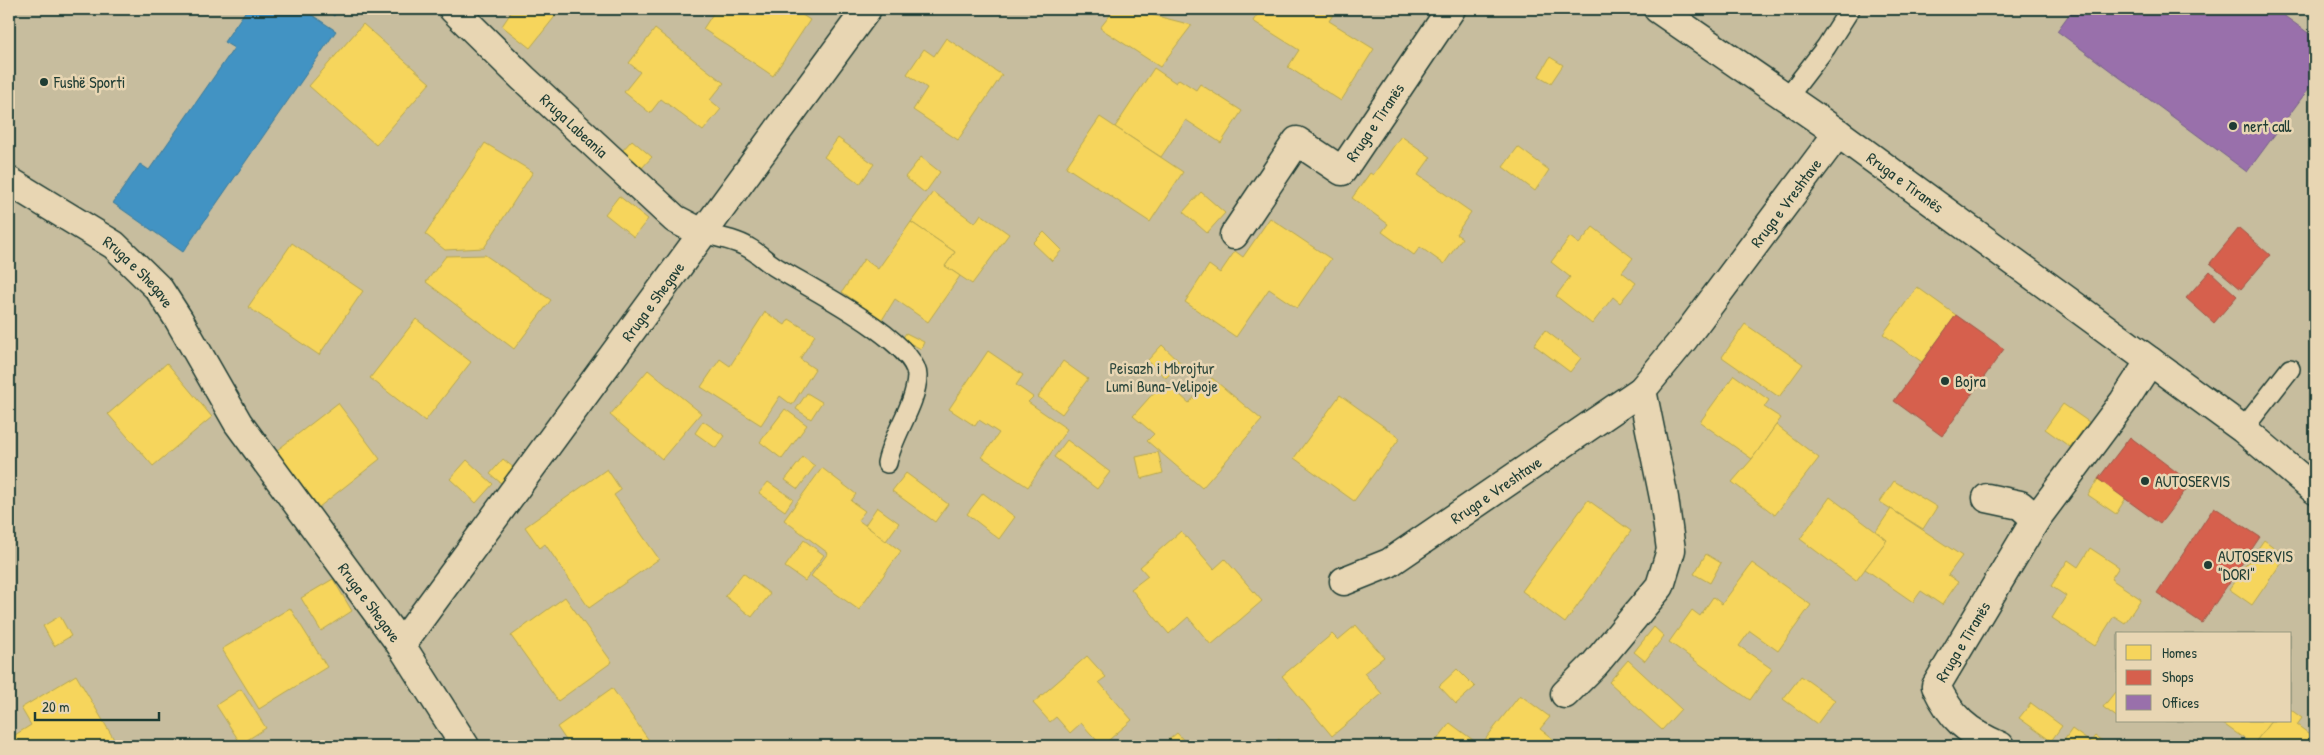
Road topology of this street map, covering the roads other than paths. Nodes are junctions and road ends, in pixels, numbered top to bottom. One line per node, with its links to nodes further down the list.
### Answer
1 (453, 9): 9 (street, Rruga Labeania)
2 (867, 9): 9 (street, Rruga e Shegave)
3 (1451, 9): 10 (street, Rruga e Tiranës)
4 (1658, 9): 6 (street, Rruga e Tiranës)
5 (1850, 9): 6 (lane)
6 (1786, 99): 7 (street, Rruga e Tiranës)
7 (1838, 133): 11 (street, Rruga e Tiranës); 13 (street, Rruga e Vreshtave)
8 (9, 181): 20 (street, Rruga e Shegave)
9 (702, 233): 15 (lane); 20 (street, Rruga e Shegave)
10 (1234, 234)
11 (2150, 361): 14 (street, Rruga e Tiranës); 18 (street, Rruga e Tiranës)
12 (2290, 369): 14 (lane)
13 (1642, 390): 19 (street, Rruga e Vreshtave); 21 (street)
14 (2243, 429): 16 (street, Rruga e Tiranës)
15 (887, 462)
16 (2315, 490)
17 (1986, 498): 18 (street)
18 (2036, 519): 23 (street, Rruga e Tiranës)
19 (1344, 581)
20 (401, 645): 22 (street)
21 (1565, 694)
22 (465, 746)
23 (2000, 746)

